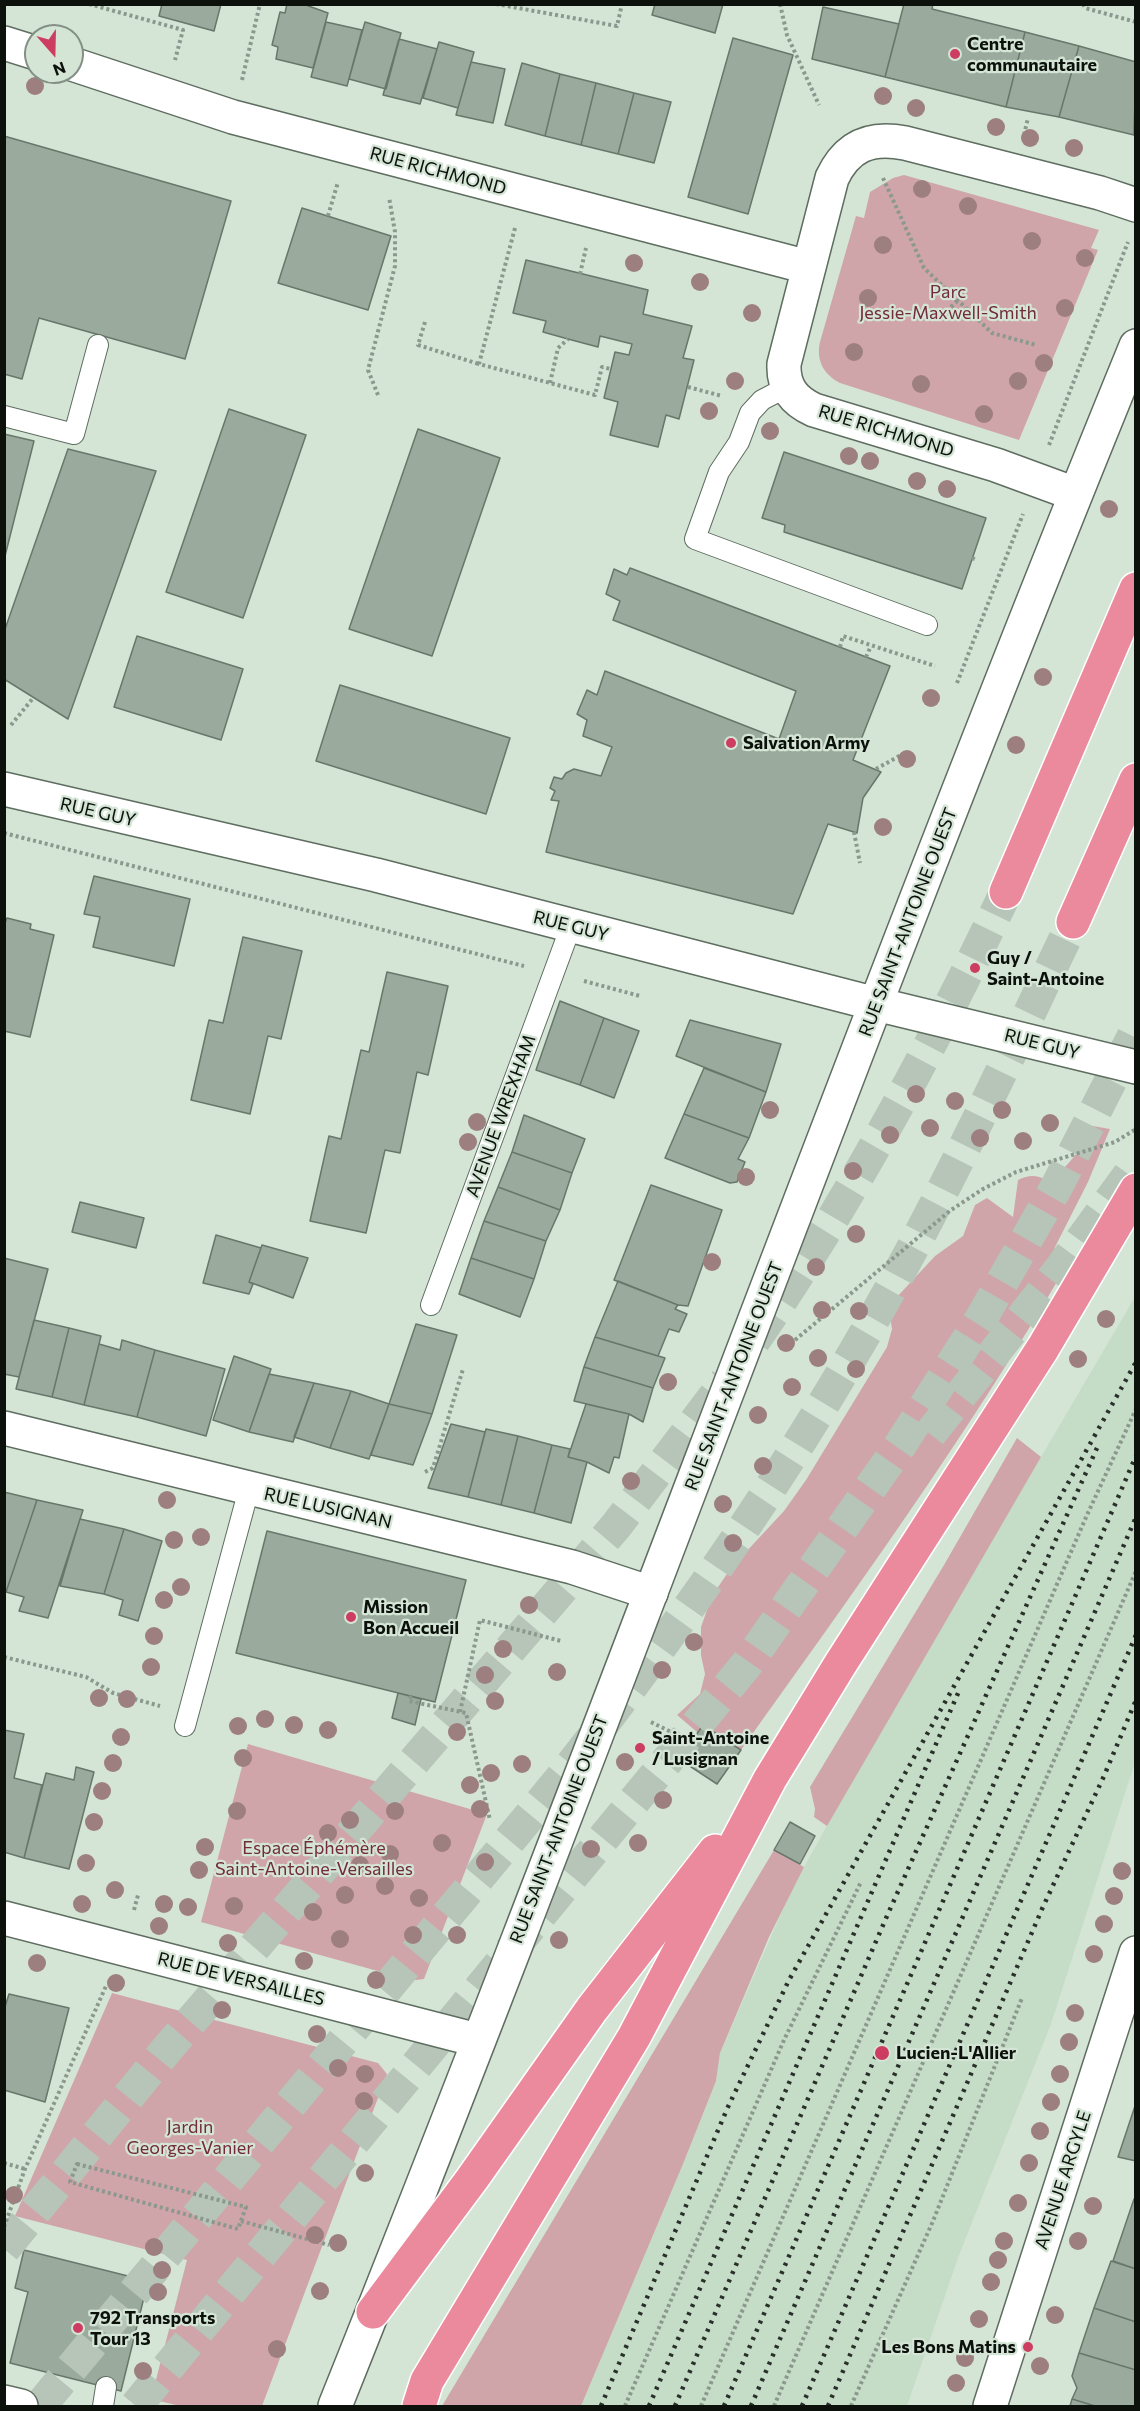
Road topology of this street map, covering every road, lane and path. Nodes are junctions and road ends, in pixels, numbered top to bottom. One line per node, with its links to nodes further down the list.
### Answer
1 (89, 4): 7 (path)
2 (260, 4): 14 (path)
3 (496, 4): 8 (path)
4 (622, 4): 8 (path)
5 (780, 4): 15 (path)
6 (1083, 4): 9 (path)
7 (99, 6): 12 (path)
8 (505, 6)
9 (1136, 22)
10 (4, 44): 11 (main road)
11 (24, 50)
12 (174, 65)
13 (84, 68): 28 (main road, RUE RICHMOND)
14 (240, 86)
15 (819, 105)
16 (1028, 118): 17 (path)
17 (1024, 135)
18 (340, 174): 22 (path)
19 (881, 174): 27 (path)
20 (391, 187): 43 (path)
21 (1136, 205): 28 (main road)
22 (328, 216)
23 (517, 220): 38 (path)
24 (588, 239): 29 (path)
25 (1128, 242): 46 (path)
26 (927, 257): 27 (path)
27 (920, 260): 31 (path)
28 (808, 267): 42 (main road)
29 (580, 274)
30 (964, 294): 31 (path)
31 (958, 300): 32 (path); 36 (path)
32 (951, 307)
33 (424, 322): 38 (path)
34 (568, 339): 40 (path)
35 (98, 345): 45 (lane)
36 (1036, 345)
37 (1136, 346): 47 (main road, RUE SAINT-ANTOINE OUEST)
38 (479, 364): 40 (path)
39 (611, 369): 40 (path)
40 (550, 383)
41 (687, 387): 44 (path)
42 (787, 387): 47 (main road, RUE RICHMOND); 49 (lane)
43 (378, 396)
44 (722, 396)
45 (4, 416)
46 (1047, 448)
47 (1075, 494): 69 (main road, RUE SAINT-ANTOINE OUEST)
48 (1136, 590): 63 (highway)
49 (927, 625)
50 (871, 646): 51 (path); 52 (path); 53 (path)
51 (840, 647)
52 (866, 657)
53 (935, 666)
54 (34, 697): 55 (path)
55 (11, 725)
56 (901, 755): 57 (path)
57 (876, 770)
58 (1136, 780): 64 (highway)
59 (4, 789): 65 (main road, RUE GUY)
60 (854, 832): 62 (path)
61 (4, 833): 66 (path)
62 (860, 863)
63 (1006, 892)
64 (1073, 922)
65 (571, 926): 69 (main road, RUE GUY); 73 (lane, AVENUE WREXHAM)
66 (525, 966)
67 (583, 981): 68 (path)
68 (640, 996)
69 (876, 1004): 70 (main road, RUE GUY); 81 (main road, RUE SAINT-ANTOINE OUEST)
70 (1136, 1067)
71 (1136, 1129): 74 (path)
72 (1136, 1190): 90 (highway)
73 (430, 1305)
74 (795, 1340)
75 (463, 1369): 78 (path)
76 (1136, 1409): 111 (path)
77 (4, 1428): 79 (main road, RUE LUSIGNAN)
78 (425, 1472)
79 (249, 1489): 81 (main road, RUE LUSIGNAN); 88 (lane)
80 (1136, 1571): 112 (path)
81 (651, 1593): 99 (main road, RUE SAINT-ANTOINE OUEST)
82 (561, 1641): 86 (path)
83 (4, 1657): 85 (path)
84 (411, 1696): 86 (path)
85 (169, 1708)
86 (460, 1712): 91 (path)
87 (651, 1722): 89 (path)
88 (185, 1726)
89 (691, 1742)
90 (770, 1779): 105 (highway); 109 (highway)
91 (490, 1820)
92 (861, 1882): 110 (path)
93 (138, 1895): 94 (path)
94 (134, 1910)
95 (4, 1918): 99 (main road, RUE DE VERSAILLES)
96 (1136, 1953): 114 (main road, AVENUE ARGYLE)
97 (106, 1986): 101 (path)
98 (1022, 1998): 113 (path)
99 (477, 2040): 105 (main road, RUE SAINT-ANTOINE OUEST)
100 (4, 2163): 101 (path)
101 (25, 2169): 103 (path)
102 (241, 2221): 102 (path); 104 (path)
103 (4, 2228)
104 (329, 2245)
105 (373, 2312): 108 (main road, RUE SAINT-ANTOINE OUEST)
106 (4, 2402): 107 (main road)
107 (21, 2406)
108 (335, 2406)
109 (419, 2406)
110 (625, 2406)
111 (701, 2406)
112 (774, 2406)
113 (851, 2406)
114 (990, 2406)

